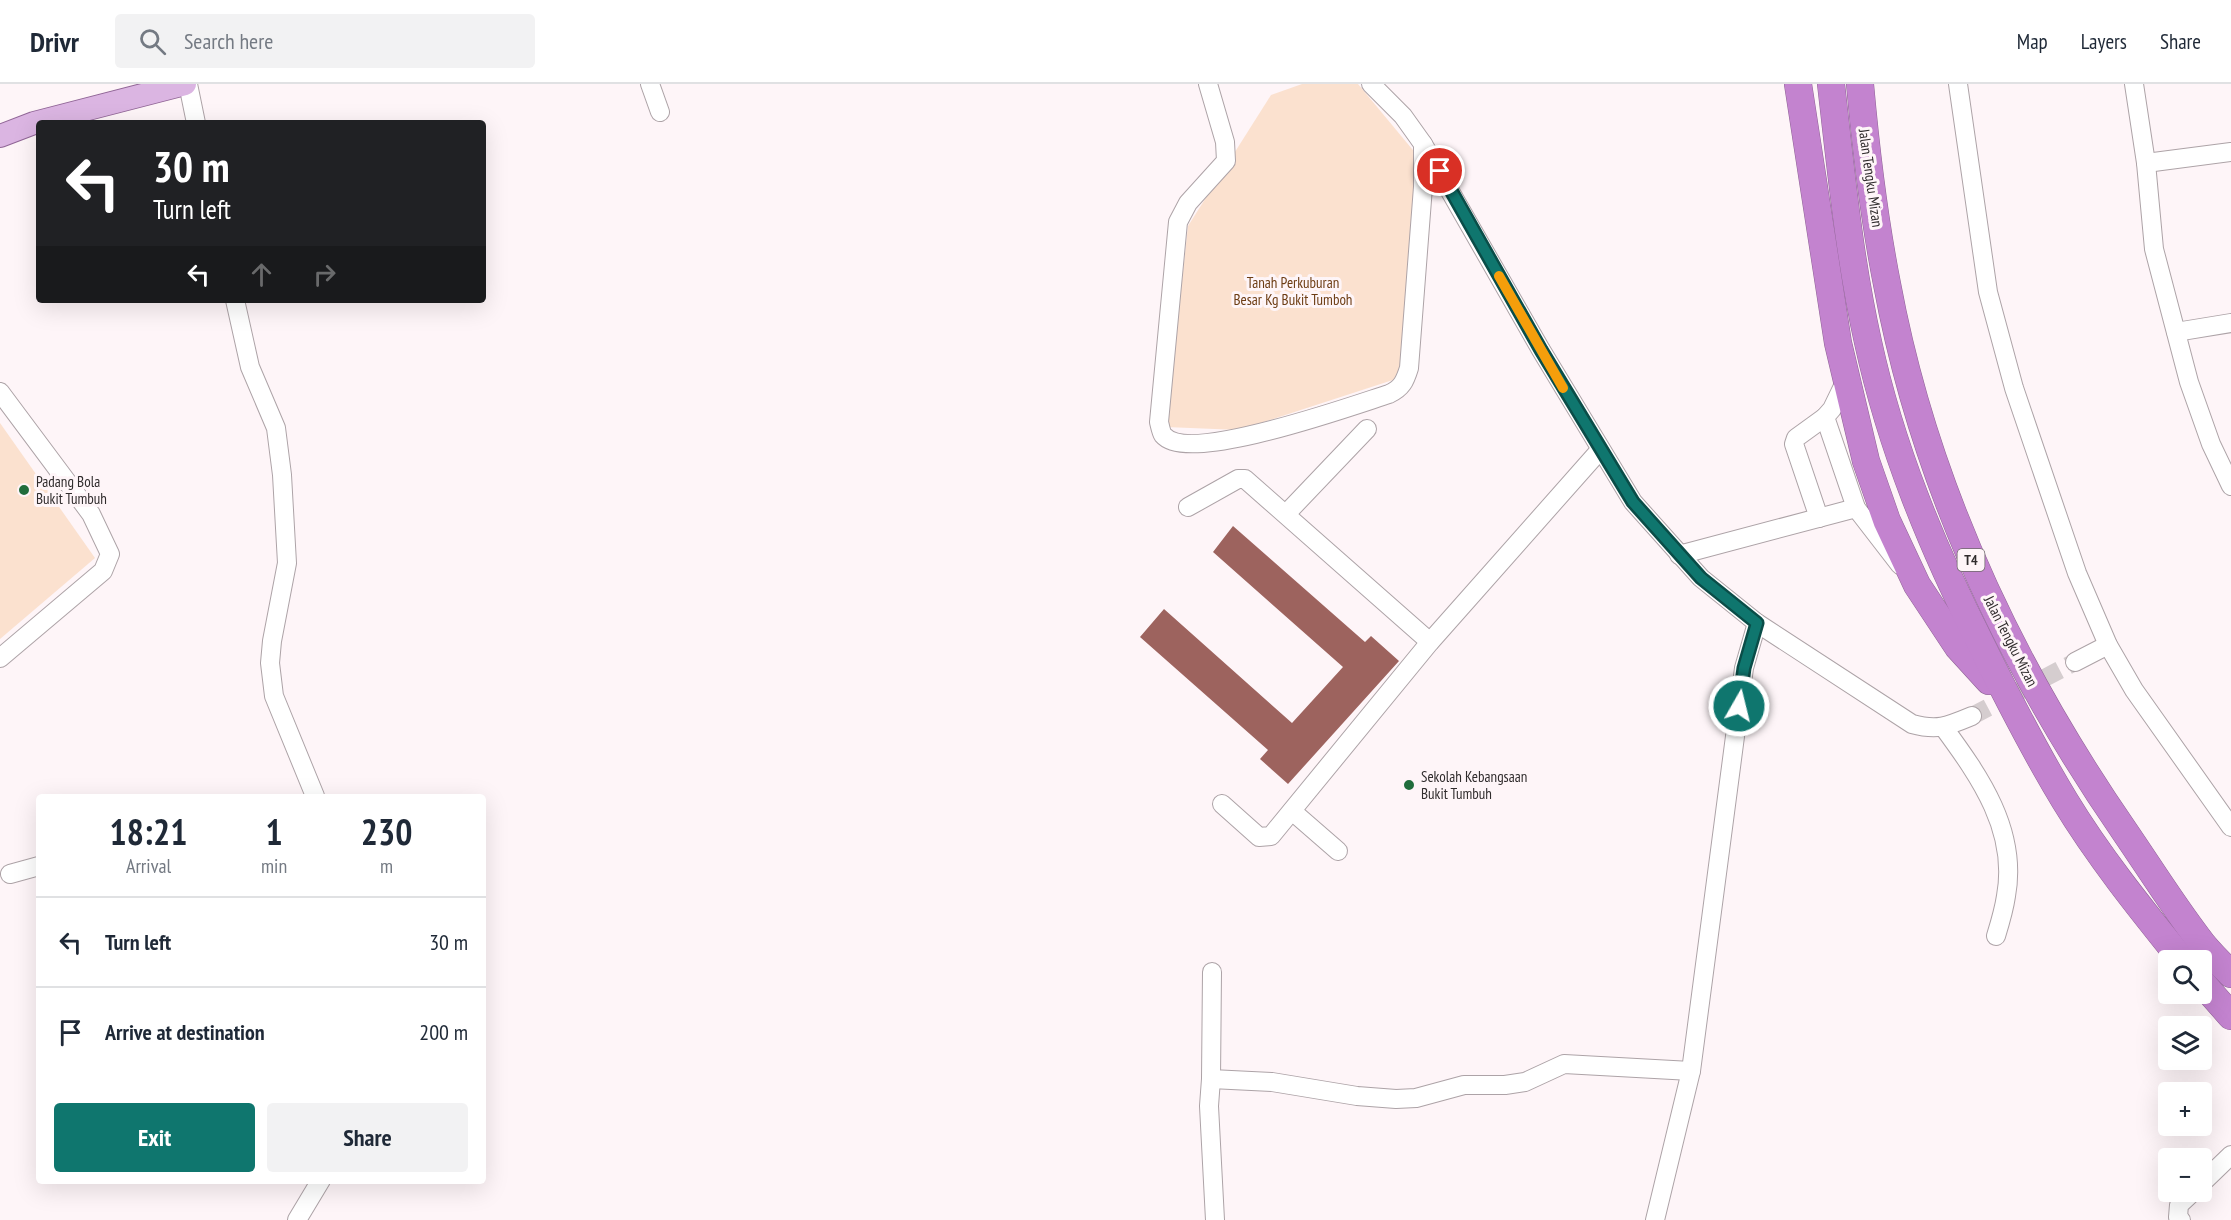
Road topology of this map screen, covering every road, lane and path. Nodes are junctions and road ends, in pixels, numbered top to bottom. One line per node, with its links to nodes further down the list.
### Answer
1 (186, 84): 11 (main road); 12 (street)
2 (650, 84): 10 (street)
3 (1208, 84): 15 (street)
4 (1371, 84): 15 (street)
5 (1798, 84): 21 (highway)
6 (1831, 84): 38 (highway, Jalan Tengku Mizan / T4)
7 (1860, 84): 46 (highway, Jalan Tengku Mizan / T4)
8 (1958, 84): 35 (street)
9 (2134, 84): 17 (street)
10 (660, 112)
11 (46, 120)
12 (195, 120)
13 (36, 122): 14 (main road)
14 (0, 136)
15 (1423, 144): 25 (street)
16 (2231, 152): 17 (street)
17 (2146, 163): 20 (street)
18 (236, 303): 41 (street)
19 (2231, 323): 20 (street)
20 (2176, 332): 26 (street)
21 (1846, 380): 23 (street); 32 (highway)
22 (0, 392): 36 (street)
23 (1825, 417): 28 (street); 30 (street)
24 (1366, 429): 29 (street)
25 (1600, 450): 31 (street); 34 (street)
26 (2231, 486)
27 (1188, 507): 29 (street)
28 (1856, 508): 30 (street); 32 (street)
29 (1286, 514): 34 (street)
30 (1819, 518): 31 (street)
31 (1679, 555): 33 (street)
32 (1917, 585): 38 (highway)
33 (1757, 623): 40 (street); 56 (street)
34 (1430, 642): 43 (street)
35 (2108, 645): 37 (street); 44 (street)
36 (0, 658)
37 (2075, 662)
38 (2012, 706): 50 (highway, Jalan Tengku Mizan / T4)
39 (1972, 716): 40 (street)
40 (1944, 728): 49 (street)
41 (314, 794)
42 (1222, 804): 43 (street)
43 (1292, 811): 45 (street)
44 (2231, 826)
45 (1338, 851)
46 (2146, 862): 51 (highway); 53 (highway, Jalan Tengku Mizan / T4)
47 (36, 867): 48 (street)
48 (10, 874)
49 (1996, 936)
50 (2174, 950)
51 (2231, 950)
52 (1212, 972): 57 (street)
53 (2231, 974)
54 (2212, 994): 55 (highway)
55 (2231, 1016)
56 (1691, 1071): 57 (street); 64 (street)
57 (1211, 1079): 63 (street)
58 (2231, 1155): 59 (street)
59 (2212, 1173)
60 (319, 1184): 62 (street)
61 (2182, 1202): 65 (street)
62 (297, 1220)
63 (1215, 1220)
64 (1655, 1220)
65 (2181, 1220)

